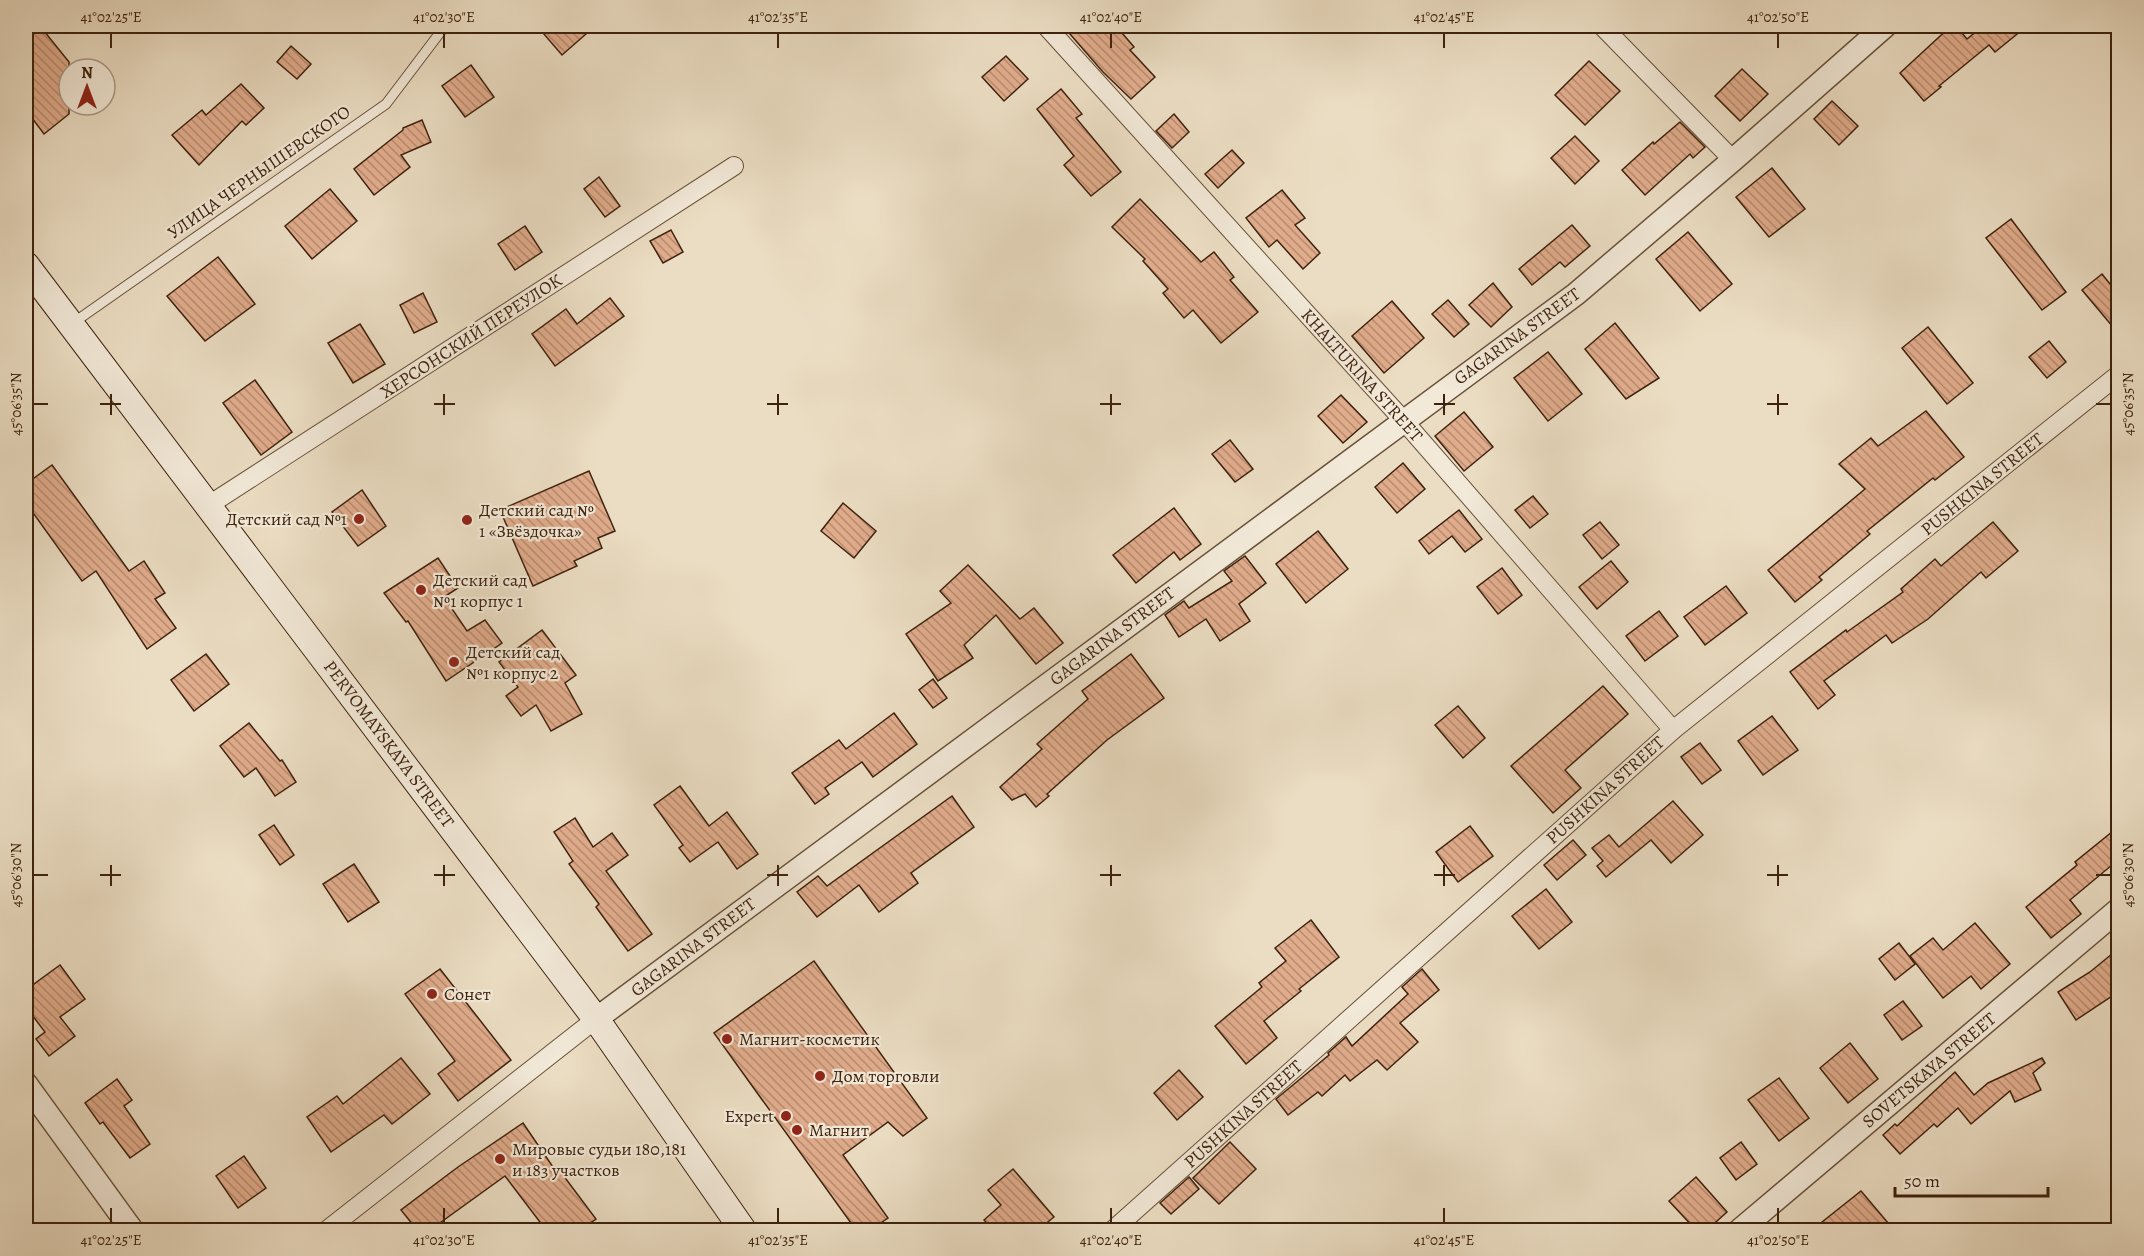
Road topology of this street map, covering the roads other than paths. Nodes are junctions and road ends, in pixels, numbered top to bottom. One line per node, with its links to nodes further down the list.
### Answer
1 (445, 26): 8 (lane, УЛИЦА ЧЕРНЫШЕВСКОГО)
2 (1046, 26): 10 (street, KHALTURINA STREET)
3 (1602, 26): 5 (street)
4 (1885, 26): 5 (street, GAGARINA STREET)
5 (1733, 160): 10 (street, GAGARINA STREET)
6 (734, 166): 11 (street, ХЕРСОНСКИЙ ПЕРЕУЛОК)
7 (30, 279): 8 (main road, PERVOMAYSKAYA STREET)
8 (71, 324): 11 (main road, PERVOMAYSKAYA STREET)
9 (2118, 375): 12 (street, PUSHKINA STREET)
10 (1403, 420): 12 (street, KHALTURINA STREET); 14 (street, GAGARINA STREET)
11 (209, 505): 14 (main road, PERVOMAYSKAYA STREET)
12 (1673, 730): 19 (street, PUSHKINA STREET)
13 (2118, 910): 20 (street, SOVETSKAYA STREET)
14 (596, 1019): 17 (street, GAGARINA STREET); 18 (main road, PERVOMAYSKAYA STREET)
15 (26, 1084): 16 (street)
16 (132, 1230)
17 (327, 1230)
18 (743, 1230)
19 (1113, 1230)
20 (1740, 1230)

